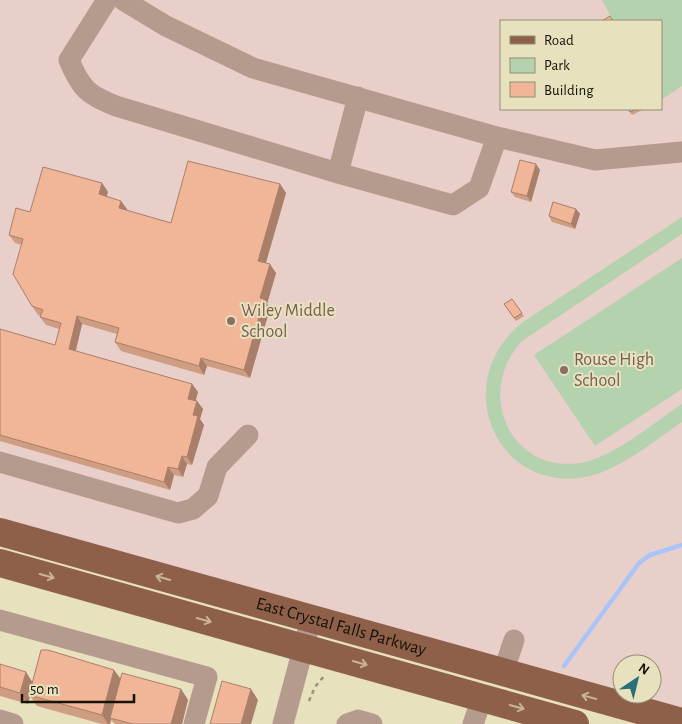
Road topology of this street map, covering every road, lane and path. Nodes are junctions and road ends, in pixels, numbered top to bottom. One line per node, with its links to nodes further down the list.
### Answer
1 (107, 0): 6 (street)
2 (123, 0): 3 (street)
3 (358, 98): 4 (street); 6 (street)
4 (497, 137): 5 (street); 6 (street)
5 (682, 152)
6 (338, 174)
7 (248, 435): 8 (street)
8 (0, 462)
9 (0, 532): 12 (main road, East Crystal Falls Parkway, one-way to 9)
10 (0, 563): 14 (main road, East Crystal Falls Parkway, one-way to 14)
11 (0, 620): 23 (street)
12 (311, 620): 14 (street); 16 (main road, East Crystal Falls Parkway)
13 (514, 640): 16 (street)
14 (304, 648): 17 (main road, East Crystal Falls Parkway, one-way to 17); 24 (street)
15 (326, 672): 18 (path)
16 (504, 673): 19 (main road, East Crystal Falls Parkway, one-way to 16)
17 (482, 698): 27 (street); 28 (main road, East Crystal Falls Parkway, one-way to 28)
18 (306, 709)
19 (636, 717): 21 (main road, East Crystal Falls Parkway)
20 (0, 720): 22 (street)
21 (682, 722)
22 (13, 724)
23 (194, 724)
24 (283, 724)
25 (348, 724): 26 (street)
26 (372, 724)
27 (473, 724)
28 (575, 724)

